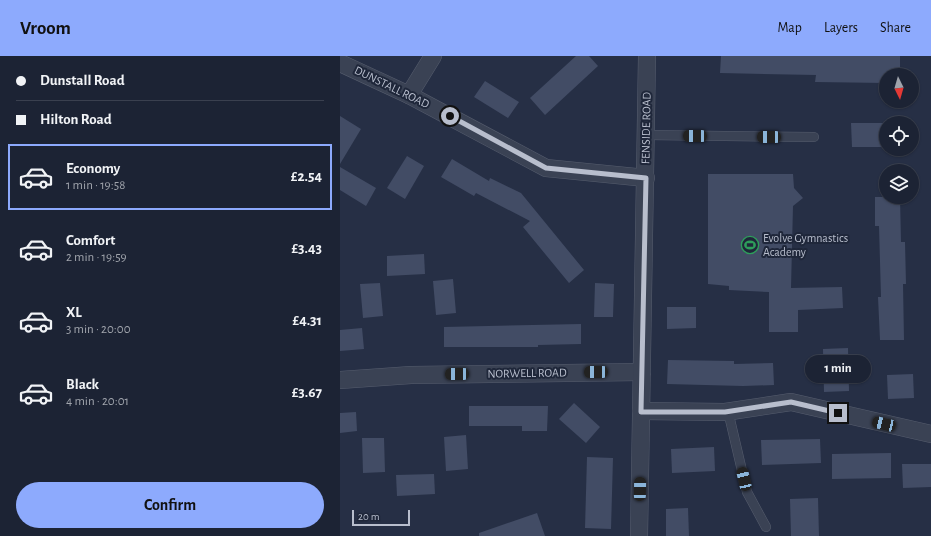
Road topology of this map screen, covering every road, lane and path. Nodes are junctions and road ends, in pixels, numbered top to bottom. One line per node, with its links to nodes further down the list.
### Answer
1 (433, 56): 4 (street)
2 (647, 56): 5 (street, FENSIDE ROAD)
3 (340, 62): 4 (street, DUNSTALL ROAD)
4 (409, 95): 7 (street, DUNSTALL ROAD)
5 (646, 135): 6 (lane); 7 (street, FENSIDE ROAD)
6 (814, 137)
7 (646, 178): 8 (street, FENSIDE ROAD)
8 (642, 372): 9 (street, NORWELL ROAD); 11 (street, FENSIDE ROAD)
9 (340, 380)
10 (728, 411): 11 (street); 12 (street); 13 (lane)
11 (641, 412): 14 (street, FENSIDE ROAD)
12 (931, 434)
13 (766, 527)
14 (639, 536)

